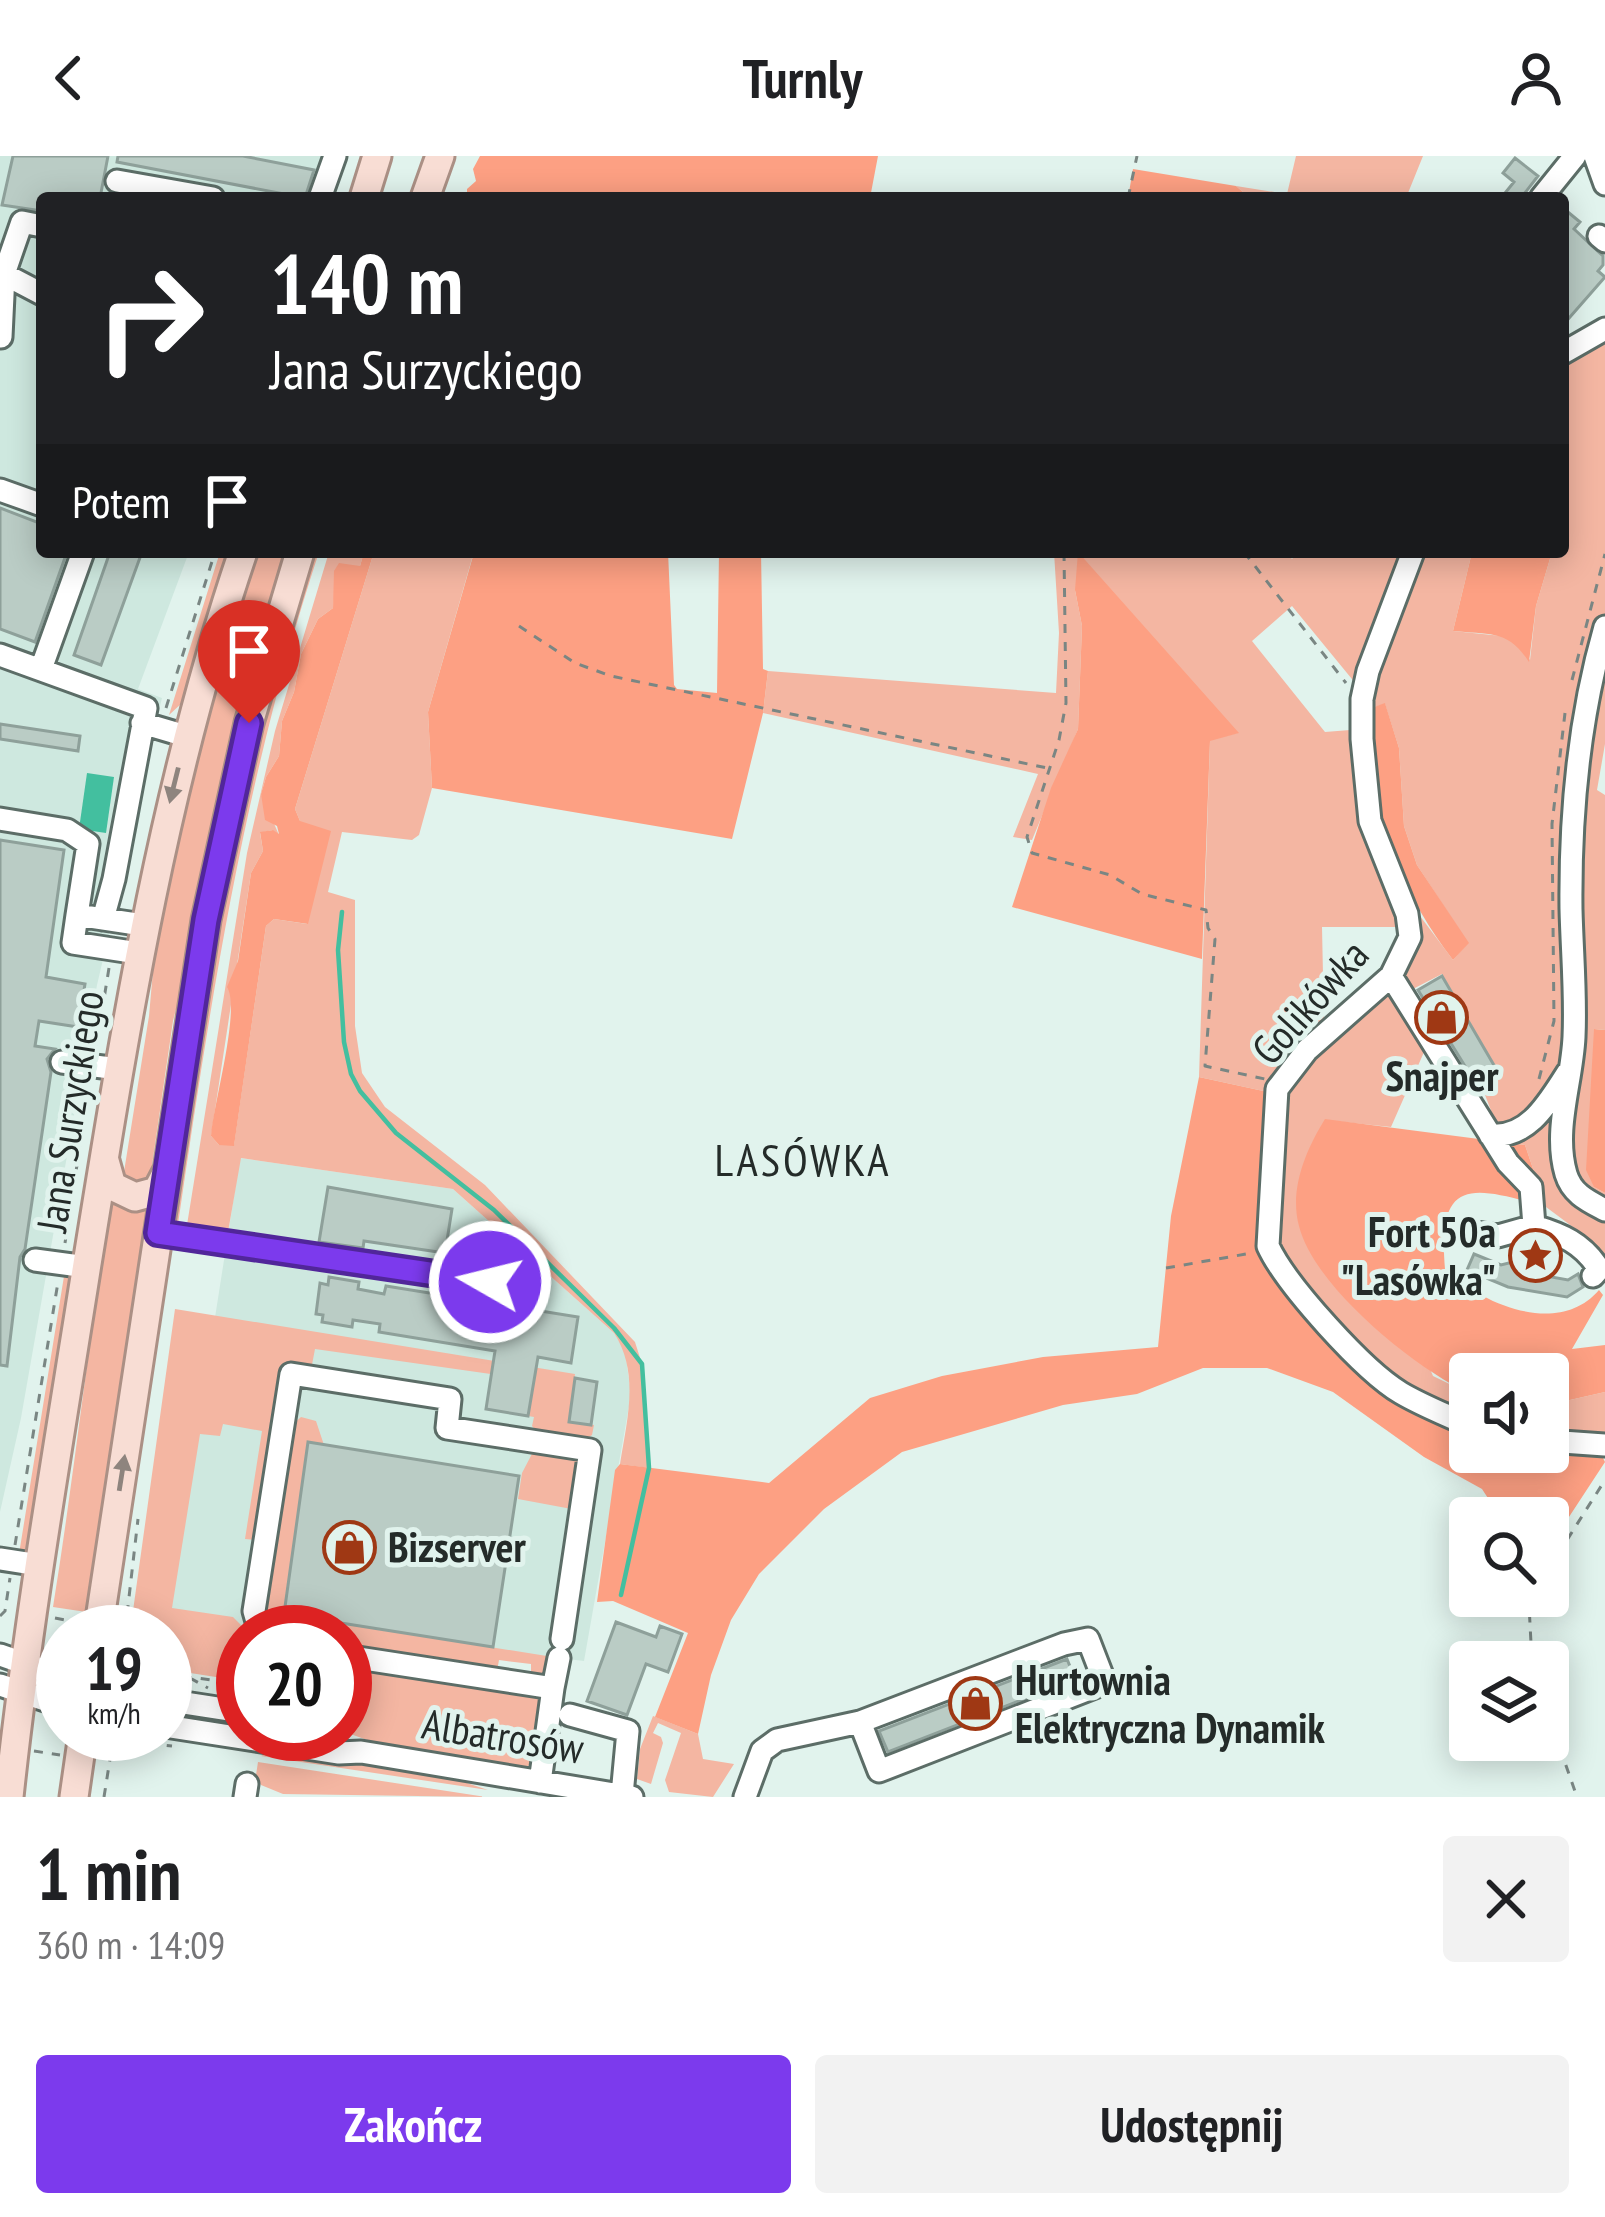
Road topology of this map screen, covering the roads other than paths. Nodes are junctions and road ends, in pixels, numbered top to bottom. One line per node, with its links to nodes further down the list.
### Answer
1 (335, 156): 9 (street)
2 (377, 156): 10 (main road)
3 (440, 156): 11 (main road)
4 (1575, 156): 12 (street)
5 (1594, 156): 7 (street)
6 (117, 181): 8 (street)
7 (1605, 184)
8 (179, 192)
9 (322, 192)
10 (366, 192)
11 (427, 192)
12 (1545, 192)
13 (36, 225): 14 (street)
14 (2, 273): 15 (street); 17 (street)
15 (36, 291)
16 (1605, 329): 18 (street)
17 (1, 337)
18 (1569, 348)
19 (0, 490): 20 (street)
20 (36, 503)
21 (81, 558): 27 (street)
22 (240, 558): 29 (main road, Jana Surzyckiego)
23 (299, 558): 40 (main road)
24 (1411, 558): 34 (street, Golikówka)
25 (1605, 626): 37 (street)
26 (0, 655): 27 (street)
27 (41, 669): 28 (street)
28 (153, 719): 29 (street); 32 (street)
29 (186, 736): 33 (main road, Jana Surzyckiego, one-way to 33)
30 (0, 818): 31 (street)
31 (77, 915): 32 (street); 33 (street)
32 (103, 919): 33 (street)
33 (131, 946): 36 (main road, Jana Surzyckiego)
34 (1391, 976): 38 (street); 49 (street, Golikówka)
35 (62, 1062): 36 (street)
36 (102, 1065): 39 (main road, Jana Surzyckiego)
37 (1572, 1065): 38 (street); 41 (street)
38 (1490, 1135): 42 (street)
39 (105, 1151): 40 (main road); 46 (main road, Jana Surzyckiego)
40 (168, 1169): 43 (main road)
41 (1605, 1210)
42 (1534, 1226): 44 (street); 47 (street)
43 (158, 1233): 48 (street); 53 (main road, one-way to 43)
44 (1477, 1234)
45 (35, 1260): 46 (street)
46 (70, 1265): 52 (main road, Jana Surzyckiego)
47 (1593, 1276)
48 (490, 1282)
49 (1449, 1416)
50 (1569, 1442): 51 (street)
51 (1605, 1445)
52 (16, 1561): 55 (main road, Jana Surzyckiego)
53 (99, 1605)
54 (255, 1605): 57 (street)
55 (12, 1659): 58 (main road, Jana Surzyckiego)
56 (372, 1660): 57 (street)
57 (554, 1688): 63 (street)
58 (10, 1689): 65 (main road, Jana Surzyckiego)
59 (570, 1715): 64 (street)
60 (860, 1722): 60 (street); 67 (street)
61 (372, 1754): 63 (street, Albatrosów)
62 (79, 1761): 66 (main road)
63 (540, 1782): 64 (street, Albatrosów)
64 (627, 1796)
65 (9, 1797)
66 (74, 1797)
67 (745, 1797)

